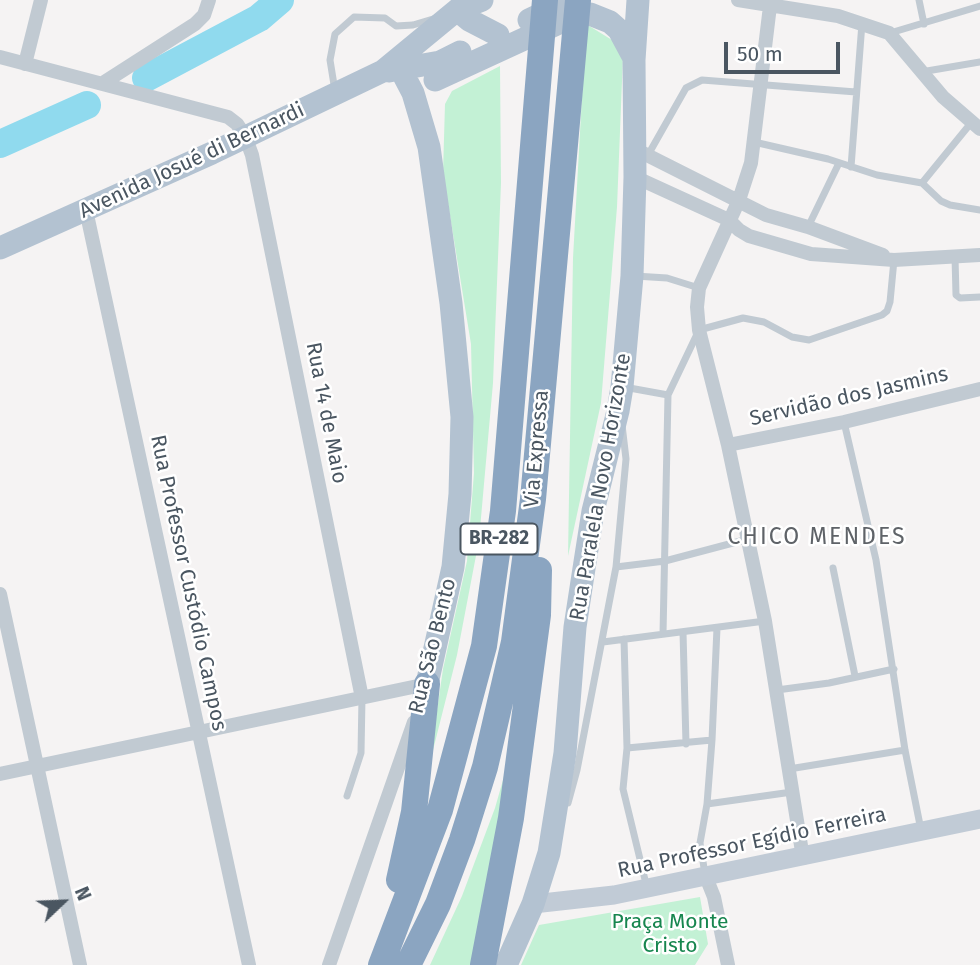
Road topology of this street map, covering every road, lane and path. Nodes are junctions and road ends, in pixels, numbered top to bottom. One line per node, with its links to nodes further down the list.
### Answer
1 (41, 0): 20 (street)
2 (209, 0): 24 (street)
3 (482, 0): 10 (main road, Avenida Josué di Bernardi)
4 (545, 0): 94 (highway, Via Expressa / BR-282)
5 (571, 0): 16 (main road, Avenida Josué di Bernardi)
6 (578, 0): 56 (highway, Via Expressa / BR-282)
7 (638, 0): 18 (main road, Rua Paralela Novo Horizonte)
8 (738, 0): 11 (street)
9 (919, 0): 14 (lane)
10 (458, 5): 16 (main road); 21 (main road, Avenida Josué di Bernardi); 22 (main road, Rua São Bento); 27 (lane)
11 (770, 6): 13 (street); 25 (street)
12 (980, 6): 14 (lane)
13 (862, 22): 15 (street); 26 (lane)
14 (924, 24): 15 (lane)
15 (890, 33): 23 (street)
16 (498, 34): 22 (main road, Avenida Josué di Bernardi)
17 (0, 57): 20 (street)
18 (634, 60): 22 (main road); 32 (main road, Rua Paralela Novo Horizonte)
19 (980, 62): 23 (lane)
20 (25, 64): 24 (street)
21 (392, 71): 22 (main road, Avenida Josué di Bernardi); 27 (main road, Avenida Josué di Bernardi); 31 (main road, Rua São Bento)
22 (438, 71): 31 (main road, Rua São Bento)
23 (921, 73): 28 (street)
24 (103, 83): 29 (street)
25 (762, 85): 26 (lane); 30 (street); 32 (lane)
26 (856, 92): 34 (lane)
27 (336, 94): 29 (main road, Avenida Josué di Bernardi)
28 (976, 126): 36 (lane)
29 (245, 136): 38 (main road, Avenida Josué di Bernardi); 72 (street, Rua 14 de Maio)
30 (754, 142): 33 (lane); 37 (street)
31 (429, 147): 70 (main road, Rua São Bento)
32 (641, 152): 35 (main road, Rua Paralela Novo Horizonte); 37 (street)
33 (839, 163): 34 (lane); 41 (lane)
34 (851, 167): 36 (lane)
35 (635, 177): 40 (street); 46 (main road, Rua Paralela Novo Horizonte)
36 (922, 183): 39 (lane)
37 (739, 200): 40 (street); 41 (street)
38 (86, 210): 42 (main road, Avenida Josué di Bernardi); 73 (street, Rua Professor Custódio Campos)
39 (980, 210)
40 (729, 220): 45 (street); 47 (street)
41 (808, 227): 45 (street)
42 (0, 248)
43 (980, 255): 44 (street)
44 (955, 257): 45 (street); 48 (lane)
45 (894, 260): 49 (lane)
46 (632, 276): 47 (lane); 50 (main road, Rua Paralela Novo Horizonte)
47 (699, 288): 49 (street)
48 (980, 297)
49 (699, 330): 52 (lane); 55 (street)
50 (622, 387): 52 (lane); 53 (main road, Rua Paralela Novo Horizonte)
51 (980, 389): 54 (street, Servidão dos Jasmins)
52 (668, 395): 58 (lane)
53 (618, 411): 59 (lane); 86 (main road, Rua Paralela Novo Horizonte)
54 (845, 422): 55 (street, Servidão dos Jasmins); 68 (lane)
55 (728, 445): 57 (street)
56 (533, 499): 95 (highway, Via Expressa / BR-282); 96 (highway)
57 (748, 539): 58 (lane); 62 (street)
58 (664, 561): 59 (lane); 65 (lane)
59 (616, 567): 67 (lane)
60 (833, 568): 69 (lane)
61 (0, 594): 78 (street)
62 (765, 621): 63 (lane); 71 (street)
63 (717, 628): 64 (lane); 74 (lane)
64 (683, 632): 65 (lane); 75 (lane)
65 (663, 634): 66 (lane)
66 (624, 639): 67 (lane); 76 (lane)
67 (603, 642): 86 (lane)
68 (894, 669): 69 (lane); 77 (lane)
69 (855, 676): 71 (lane)
70 (427, 684): 72 (street); 93 (street, Rua São Bento); 94 (highway)
71 (777, 690): 79 (street)
72 (362, 698): 73 (street); 82 (lane)
73 (199, 733): 78 (street); 92 (street, Rua Professor Custódio Campos)
74 (712, 740): 75 (lane); 83 (lane)
75 (686, 744): 76 (lane)
76 (627, 748): 89 (lane)
77 (905, 750): 79 (lane); 85 (lane)
78 (37, 767): 80 (street); 91 (street)
79 (789, 769): 81 (street)
80 (0, 775)
81 (792, 792): 83 (lane); 87 (street)
82 (347, 796)
83 (707, 804): 88 (lane)
84 (980, 819): 85 (street, Rua Professor Egídio Ferreira)
85 (921, 831): 87 (street, Rua Professor Egídio Ferreira)
86 (549, 853): 90 (main road, Rua Paralela Novo Horizonte)
87 (803, 858): 88 (street, Rua Professor Egídio Ferreira)
88 (706, 877): 89 (street, Rua Professor Egídio Ferreira); 98 (street)
89 (647, 888): 90 (street, Rua Professor Egídio Ferreira)
90 (533, 904): 97 (main road, Rua Paralela Novo Horizonte)
91 (80, 965)
92 (249, 965)
93 (329, 965)
94 (381, 965)
95 (408, 965)
96 (483, 965)
97 (506, 965)
98 (728, 965)

